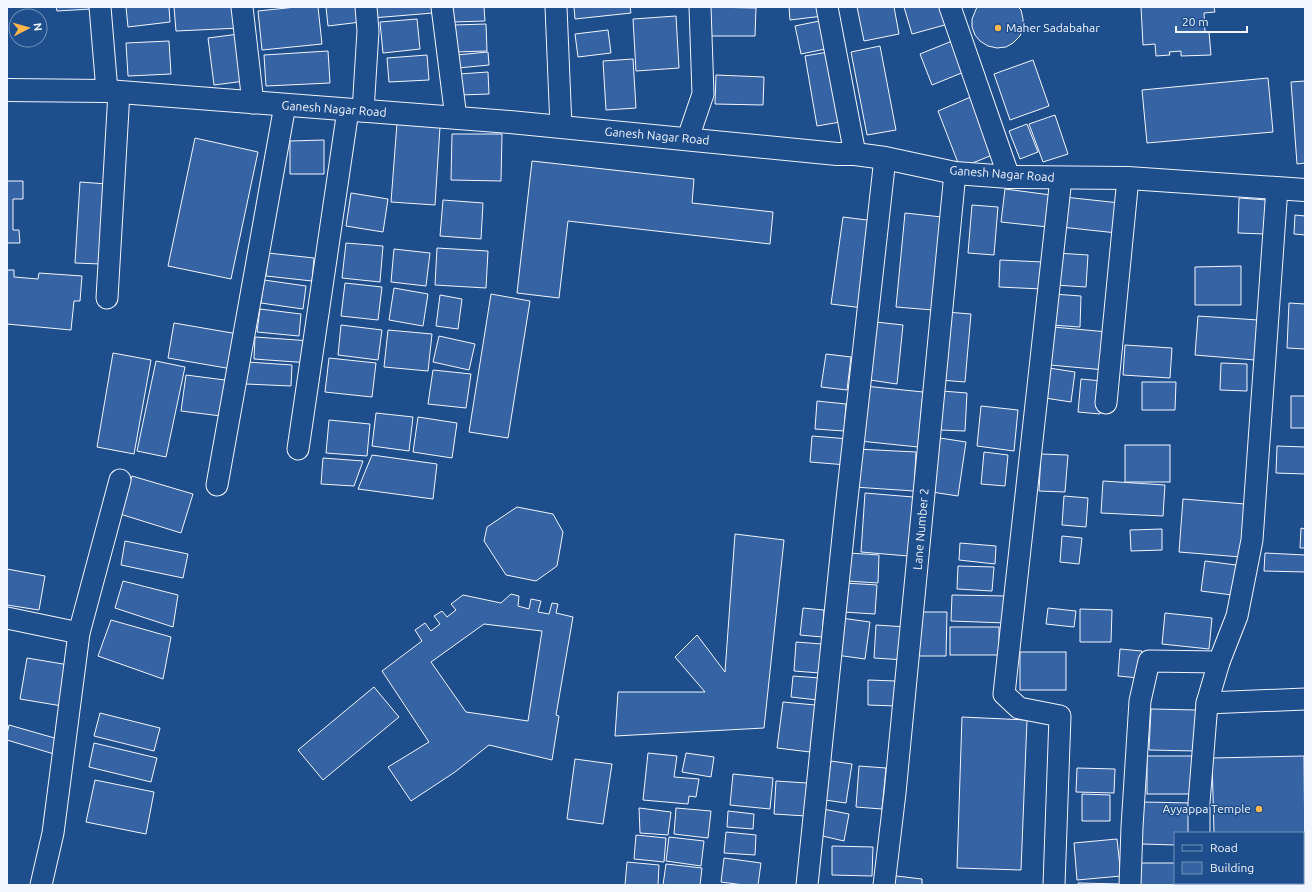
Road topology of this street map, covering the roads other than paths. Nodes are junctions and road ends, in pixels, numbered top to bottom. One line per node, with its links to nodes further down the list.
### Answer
1 (100, 7): 10 (street)
2 (242, 7): 11 (street)
3 (366, 7): 13 (street)
4 (442, 7): 14 (street)
5 (556, 7): 15 (street)
6 (700, 7): 16 (street)
7 (828, 7): 17 (street)
8 (950, 7): 20 (street)
9 (7, 90): 10 (street, Ganesh Nagar Road)
10 (113, 91): 11 (street, Ganesh Nagar Road); 25 (street)
11 (253, 102): 12 (street, Ganesh Nagar Road)
12 (285, 105): 13 (street, Ganesh Nagar Road); 29 (street)
13 (356, 110): 14 (street, Ganesh Nagar Road); 27 (street)
14 (456, 118): 15 (street, Ganesh Nagar Road)
15 (561, 127): 16 (street, Ganesh Nagar Road)
16 (688, 138): 17 (street, Ganesh Nagar Road)
17 (855, 154): 18 (street, Ganesh Nagar Road)
18 (885, 158): 19 (street, Ganesh Nagar Road); 37 (street)
19 (955, 173): 20 (street, Ganesh Nagar Road); 38 (street, Lane Number 2)
20 (1009, 177): 21 (street, Ganesh Nagar Road)
21 (1061, 178): 22 (street, Ganesh Nagar Road); 39 (street)
22 (1128, 178): 23 (street, Ganesh Nagar Road); 26 (street)
23 (1277, 188): 24 (street, Ganesh Nagar Road); 32 (street)
24 (1305, 190)
25 (107, 298)
26 (1106, 403)
27 (298, 449)
28 (120, 480): 31 (street)
29 (217, 485)
30 (7, 618): 31 (street)
31 (79, 633): 36 (street)
32 (1219, 662): 34 (street); 40 (street)
33 (1305, 699): 34 (street)
34 (1207, 703): 35 (street)
35 (1200, 832)
36 (41, 885)
37 (807, 885)
38 (884, 885)
39 (1054, 885)
40 (1130, 885)

